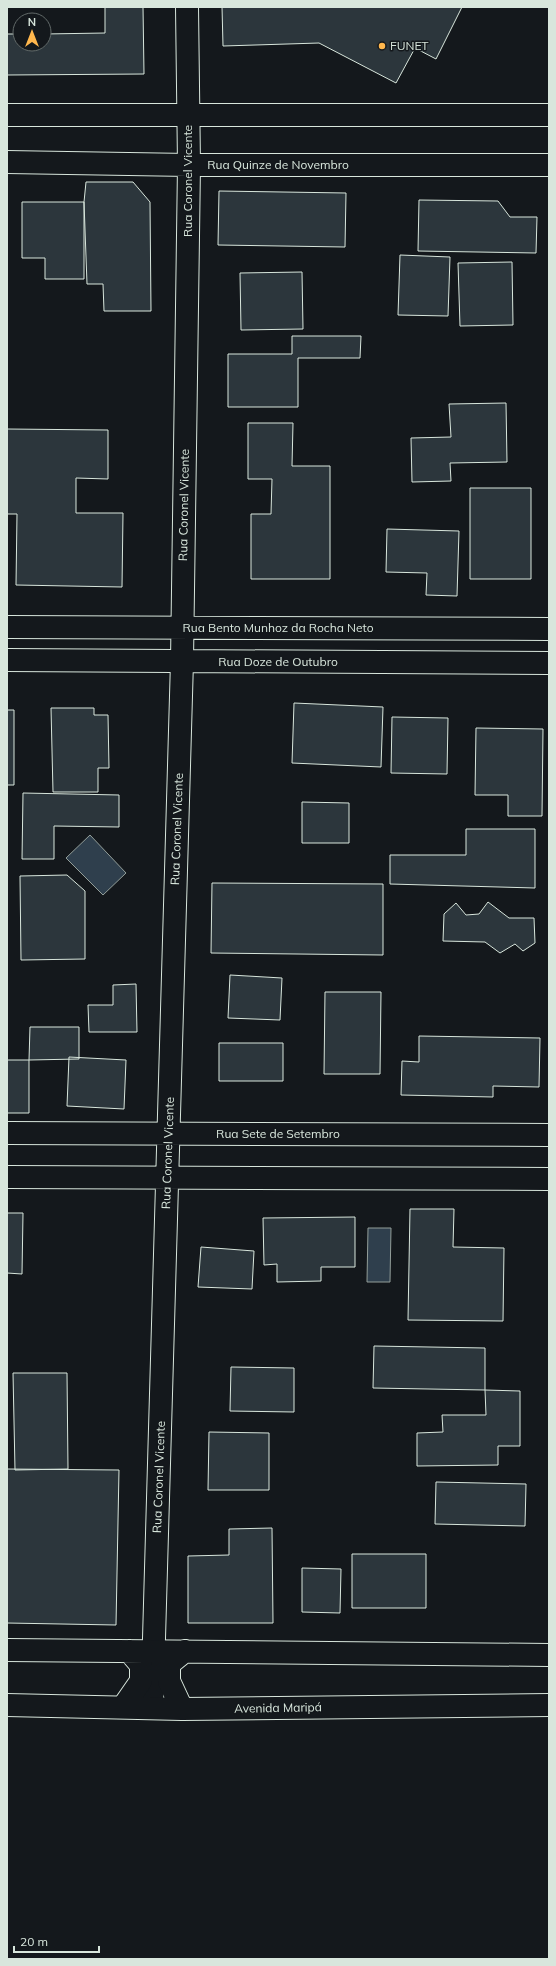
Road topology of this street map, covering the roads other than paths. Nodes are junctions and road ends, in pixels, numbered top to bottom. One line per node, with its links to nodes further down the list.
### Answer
1 (187, 7): 3 (street, Rua Coronel Vicente)
2 (7, 115): 3 (street)
3 (188, 115): 4 (street); 6 (street, Rua Coronel Vicente)
4 (549, 116)
5 (7, 162): 6 (street, Rua Quinze de Novembro)
6 (189, 165): 7 (street, Rua Quinze de Novembro); 9 (street, Rua Coronel Vicente)
7 (549, 165)
8 (7, 627): 9 (street, Rua Bento Munhoz da Rocha Neto)
9 (182, 628): 10 (street, Rua Bento Munhoz da Rocha Neto); 12 (street, Rua Coronel Vicente)
10 (549, 629)
11 (7, 660): 12 (street, Rua Doze de Outubro)
12 (182, 661): 13 (street, Rua Doze de Outubro); 15 (street, Rua Coronel Vicente)
13 (549, 663)
14 (7, 1133): 15 (street, Rua Sete de Setembro)
15 (169, 1134): 16 (street, Rua Sete de Setembro); 18 (street, Rua Coronel Vicente)
16 (549, 1135)
17 (7, 1177): 18 (street)
18 (168, 1178): 19 (street); 22 (street, Rua Coronel Vicente)
19 (549, 1179)
20 (7, 1650): 21 (street)
21 (129, 1651): 22 (street); 27 (street)
22 (154, 1651): 23 (street); 28 (street, Rua Coronel Vicente)
23 (185, 1651): 24 (street); 29 (street)
24 (549, 1655)
25 (7, 1705): 27 (street, Avenida Maripá)
26 (549, 1705): 29 (street, Avenida Maripá)
27 (122, 1707): 28 (street, Avenida Maripá)
28 (152, 1708): 29 (street, Avenida Maripá)
29 (182, 1708)

